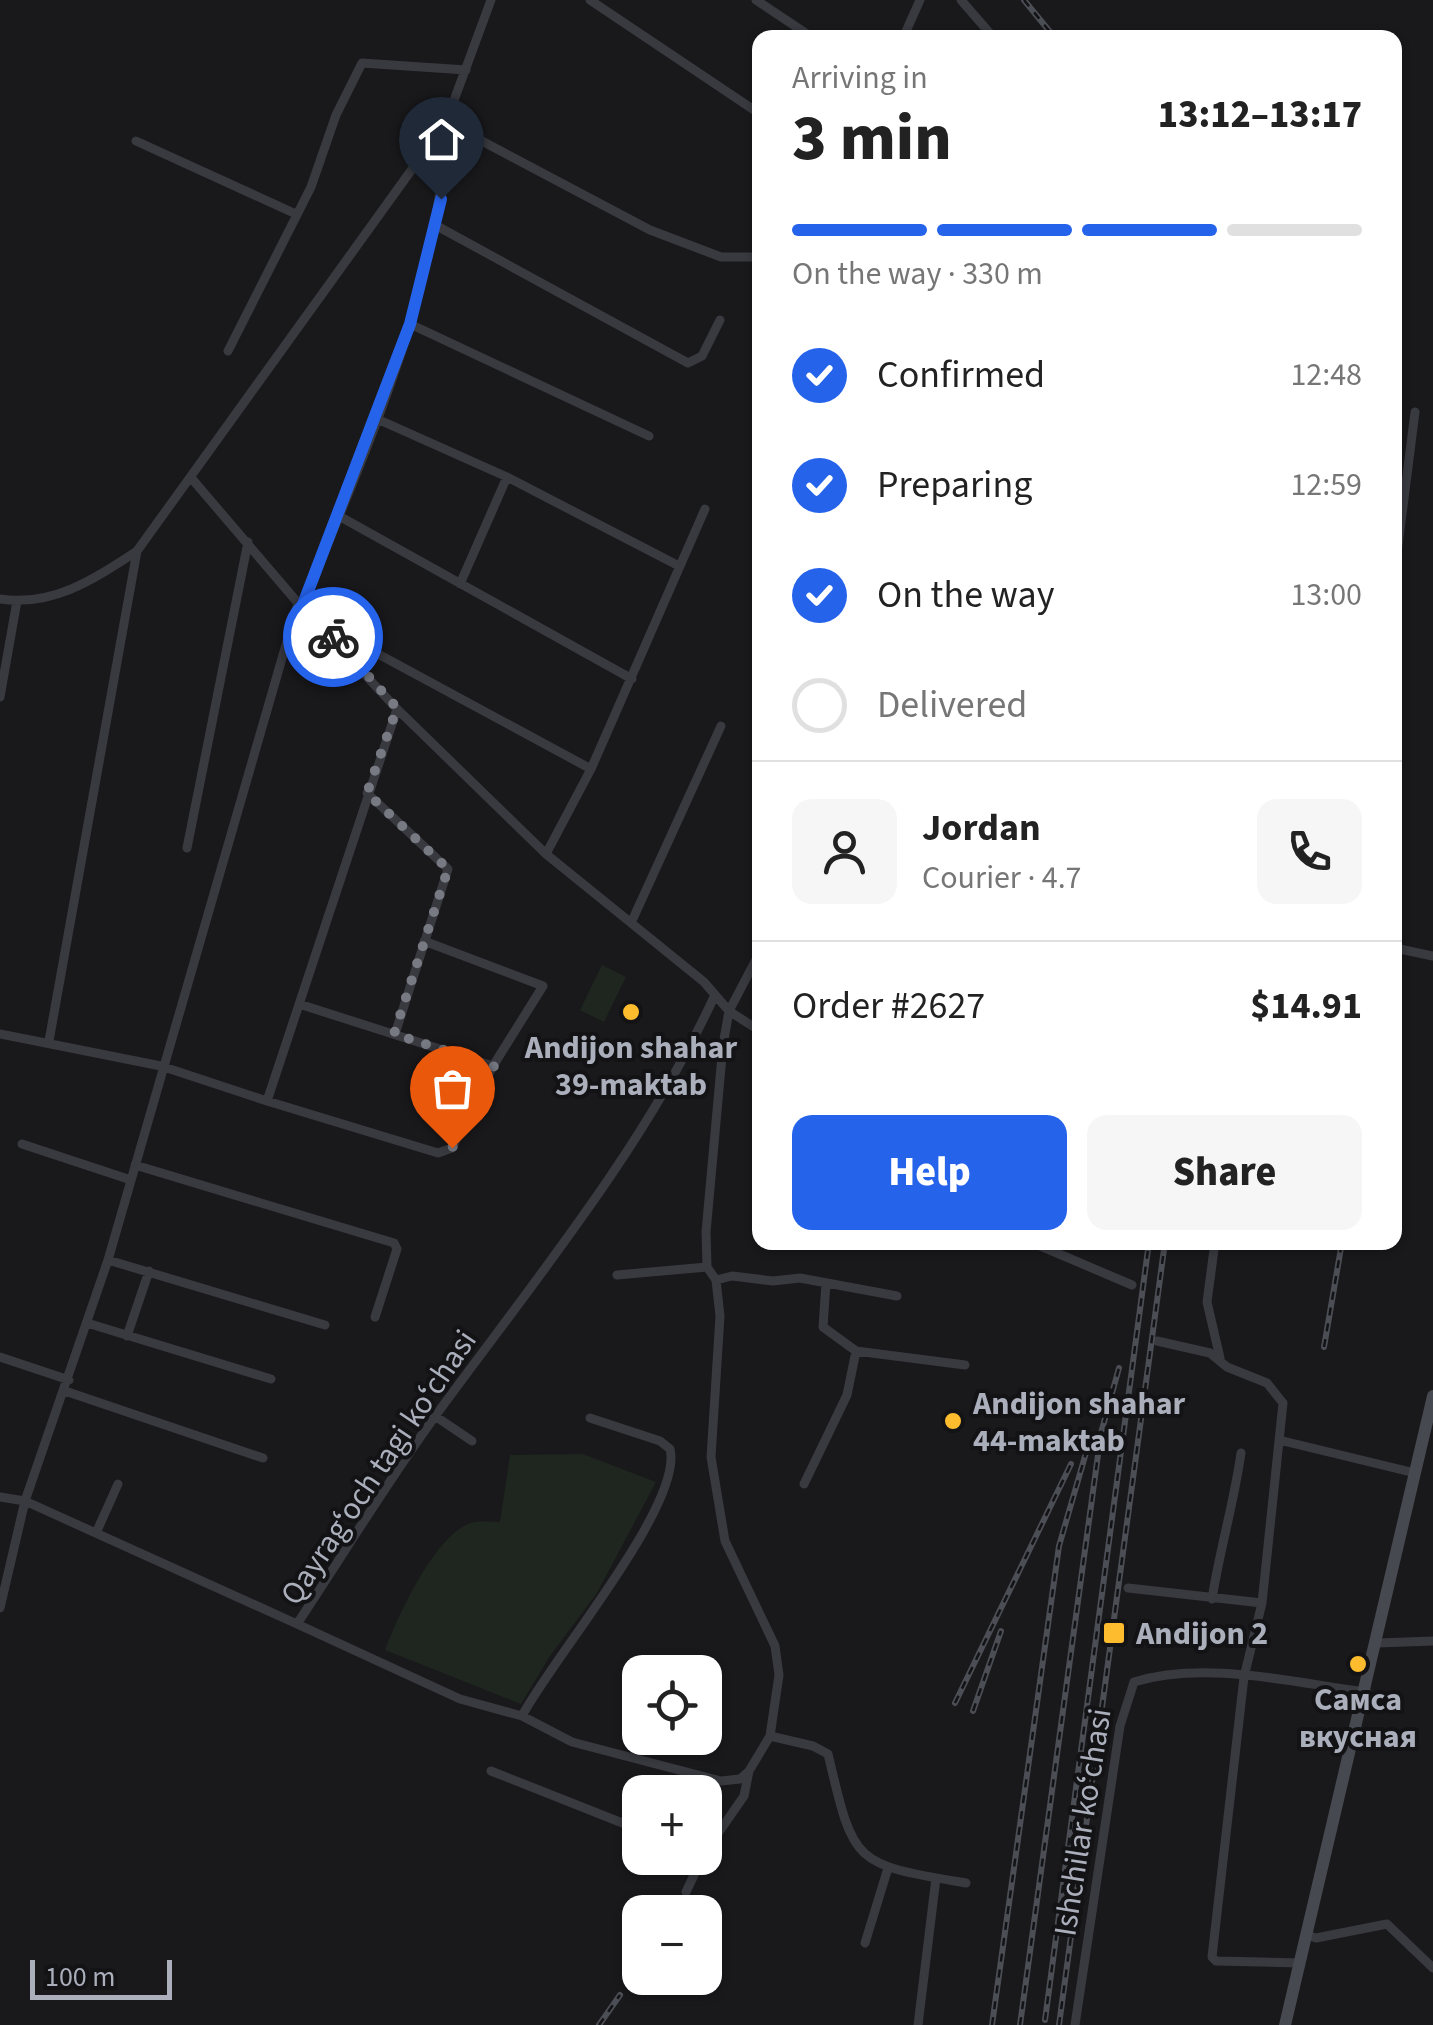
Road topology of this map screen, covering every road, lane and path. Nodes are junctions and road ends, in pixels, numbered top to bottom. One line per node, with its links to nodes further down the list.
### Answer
1 (492, 0): 9 (street)
2 (590, 0): 10 (street)
3 (756, 0): 6 (street)
4 (920, 0): 7 (street)
5 (961, 0): 8 (street)
6 (802, 30)
7 (907, 30)
8 (987, 30)
9 (466, 70): 11 (street); 13 (street)
10 (752, 109)
11 (446, 122): 14 (street); 15 (street); 23 (street)
12 (136, 141): 13 (street)
13 (296, 214): 18 (street)
14 (437, 226): 16 (street); 17 (street)
15 (752, 257)
16 (720, 320)
17 (410, 324): 20 (street); 21 (street)
18 (228, 351)
19 (1415, 412): 25 (street)
20 (375, 418): 22 (street); 26 (street)
21 (649, 436)
22 (507, 477): 29 (street); 30 (street)
23 (193, 480): 27 (street); 28 (street)
24 (705, 510): 29 (street)
25 (1402, 514)
26 (339, 516): 30 (street); 33 (street)
27 (248, 542): 33 (street); 41 (street)
28 (137, 552): 32 (street); 54 (street)
29 (679, 566): 35 (street)
30 (460, 584): 35 (street)
31 (0, 599): 32 (street)
32 (17, 601): 36 (street)
33 (300, 605): 34 (street); 55 (street)
34 (321, 624): 37 (street); 39 (street)
35 (632, 679): 39 (street)
36 (0, 697)
37 (397, 708): 40 (street); 42 (street)
38 (721, 726): 43 (street)
39 (591, 769): 42 (street)
40 (367, 793): 44 (street); 49 (street)
41 (187, 848)
42 (546, 854): 43 (street)
43 (631, 923): 48 (street)
44 (424, 941): 53 (street); 56 (street)
45 (1402, 949): 46 (street)
46 (1433, 956)
47 (752, 967): 50 (street)
48 (714, 997): 50 (street); 84 (street, Qayragʻoch tagi koʻchasi)
49 (300, 1004): 53 (street); 57 (street)
50 (729, 1011): 51 (street); 64 (street)
51 (752, 1026)
52 (0, 1034): 54 (street)
53 (394, 1034): 56 (street)
54 (49, 1041): 55 (street)
55 (162, 1066): 57 (street); 59 (street)
56 (494, 1066): 57 (street)
57 (268, 1101)
58 (22, 1144): 60 (street)
59 (136, 1165): 60 (street); 71 (street)
60 (131, 1180): 63 (street)
61 (1050, 1250): 69 (street)
62 (1215, 1250): 78 (street)
63 (108, 1260): 65 (street); 72 (street)
64 (707, 1268): 66 (street); 67 (street)
65 (148, 1271): 73 (street); 74 (street)
66 (617, 1275)
67 (716, 1280): 68 (street); 106 (street)
68 (826, 1283): 70 (street); 76 (street)
69 (1132, 1285)
70 (897, 1296)
71 (376, 1317)
72 (88, 1323): 74 (street); 81 (street)
73 (325, 1325)
74 (127, 1336): 80 (street)
75 (1157, 1340): 78 (street)
76 (856, 1351): 79 (street); 92 (street)
77 (0, 1357): 81 (street)
78 (1221, 1360): 86 (street)
79 (965, 1365)
80 (272, 1379)
81 (69, 1380): 82 (street)
82 (64, 1391): 89 (street); 94 (street)
83 (1433, 1396): 90 (main road)
84 (435, 1416): 87 (street); 100 (street, Qayragʻoch tagi koʻchasi)
85 (590, 1418): 105 (street)
86 (1279, 1440): 90 (street); 98 (street)
87 (472, 1441)
88 (1242, 1453): 97 (street)
89 (263, 1458)
90 (1415, 1472): 102 (main road)
91 (118, 1484): 95 (street)
92 (804, 1484)
93 (0, 1497): 94 (street)
94 (25, 1501): 95 (street); 99 (street)
95 (96, 1533): 100 (street)
96 (1128, 1588): 97 (street)
97 (1212, 1599): 98 (street)
98 (1262, 1603): 103 (street)
99 (0, 1608)
100 (297, 1624): 105 (street, Qayragʻoch tagi koʻchasi)
101 (1433, 1641): 102 (street)
102 (1378, 1643): 104 (main road)
103 (1244, 1676): 104 (street, Ishchilar koʻchasi); 118 (street); 121 (street, Ishchilar koʻchasi)
104 (1366, 1692): 116 (main road)
105 (522, 1716): 108 (street, Qayragʻoch tagi koʻchasi)
106 (770, 1736): 108 (street); 111 (street)
107 (491, 1771): 109 (street)
108 (749, 1771): 110 (street)
109 (622, 1823)
110 (722, 1828)
111 (888, 1868): 113 (street); 117 (street)
112 (694, 1875): 115 (street)
113 (936, 1878): 114 (street); 120 (street)
114 (966, 1883)
115 (686, 1892)
116 (1306, 1936): 118 (main road); 119 (street)
117 (865, 1943)
118 (1300, 1962): 122 (main road)
119 (1433, 1968)
120 (918, 2025)
121 (1074, 2025)
122 (1285, 2025)

